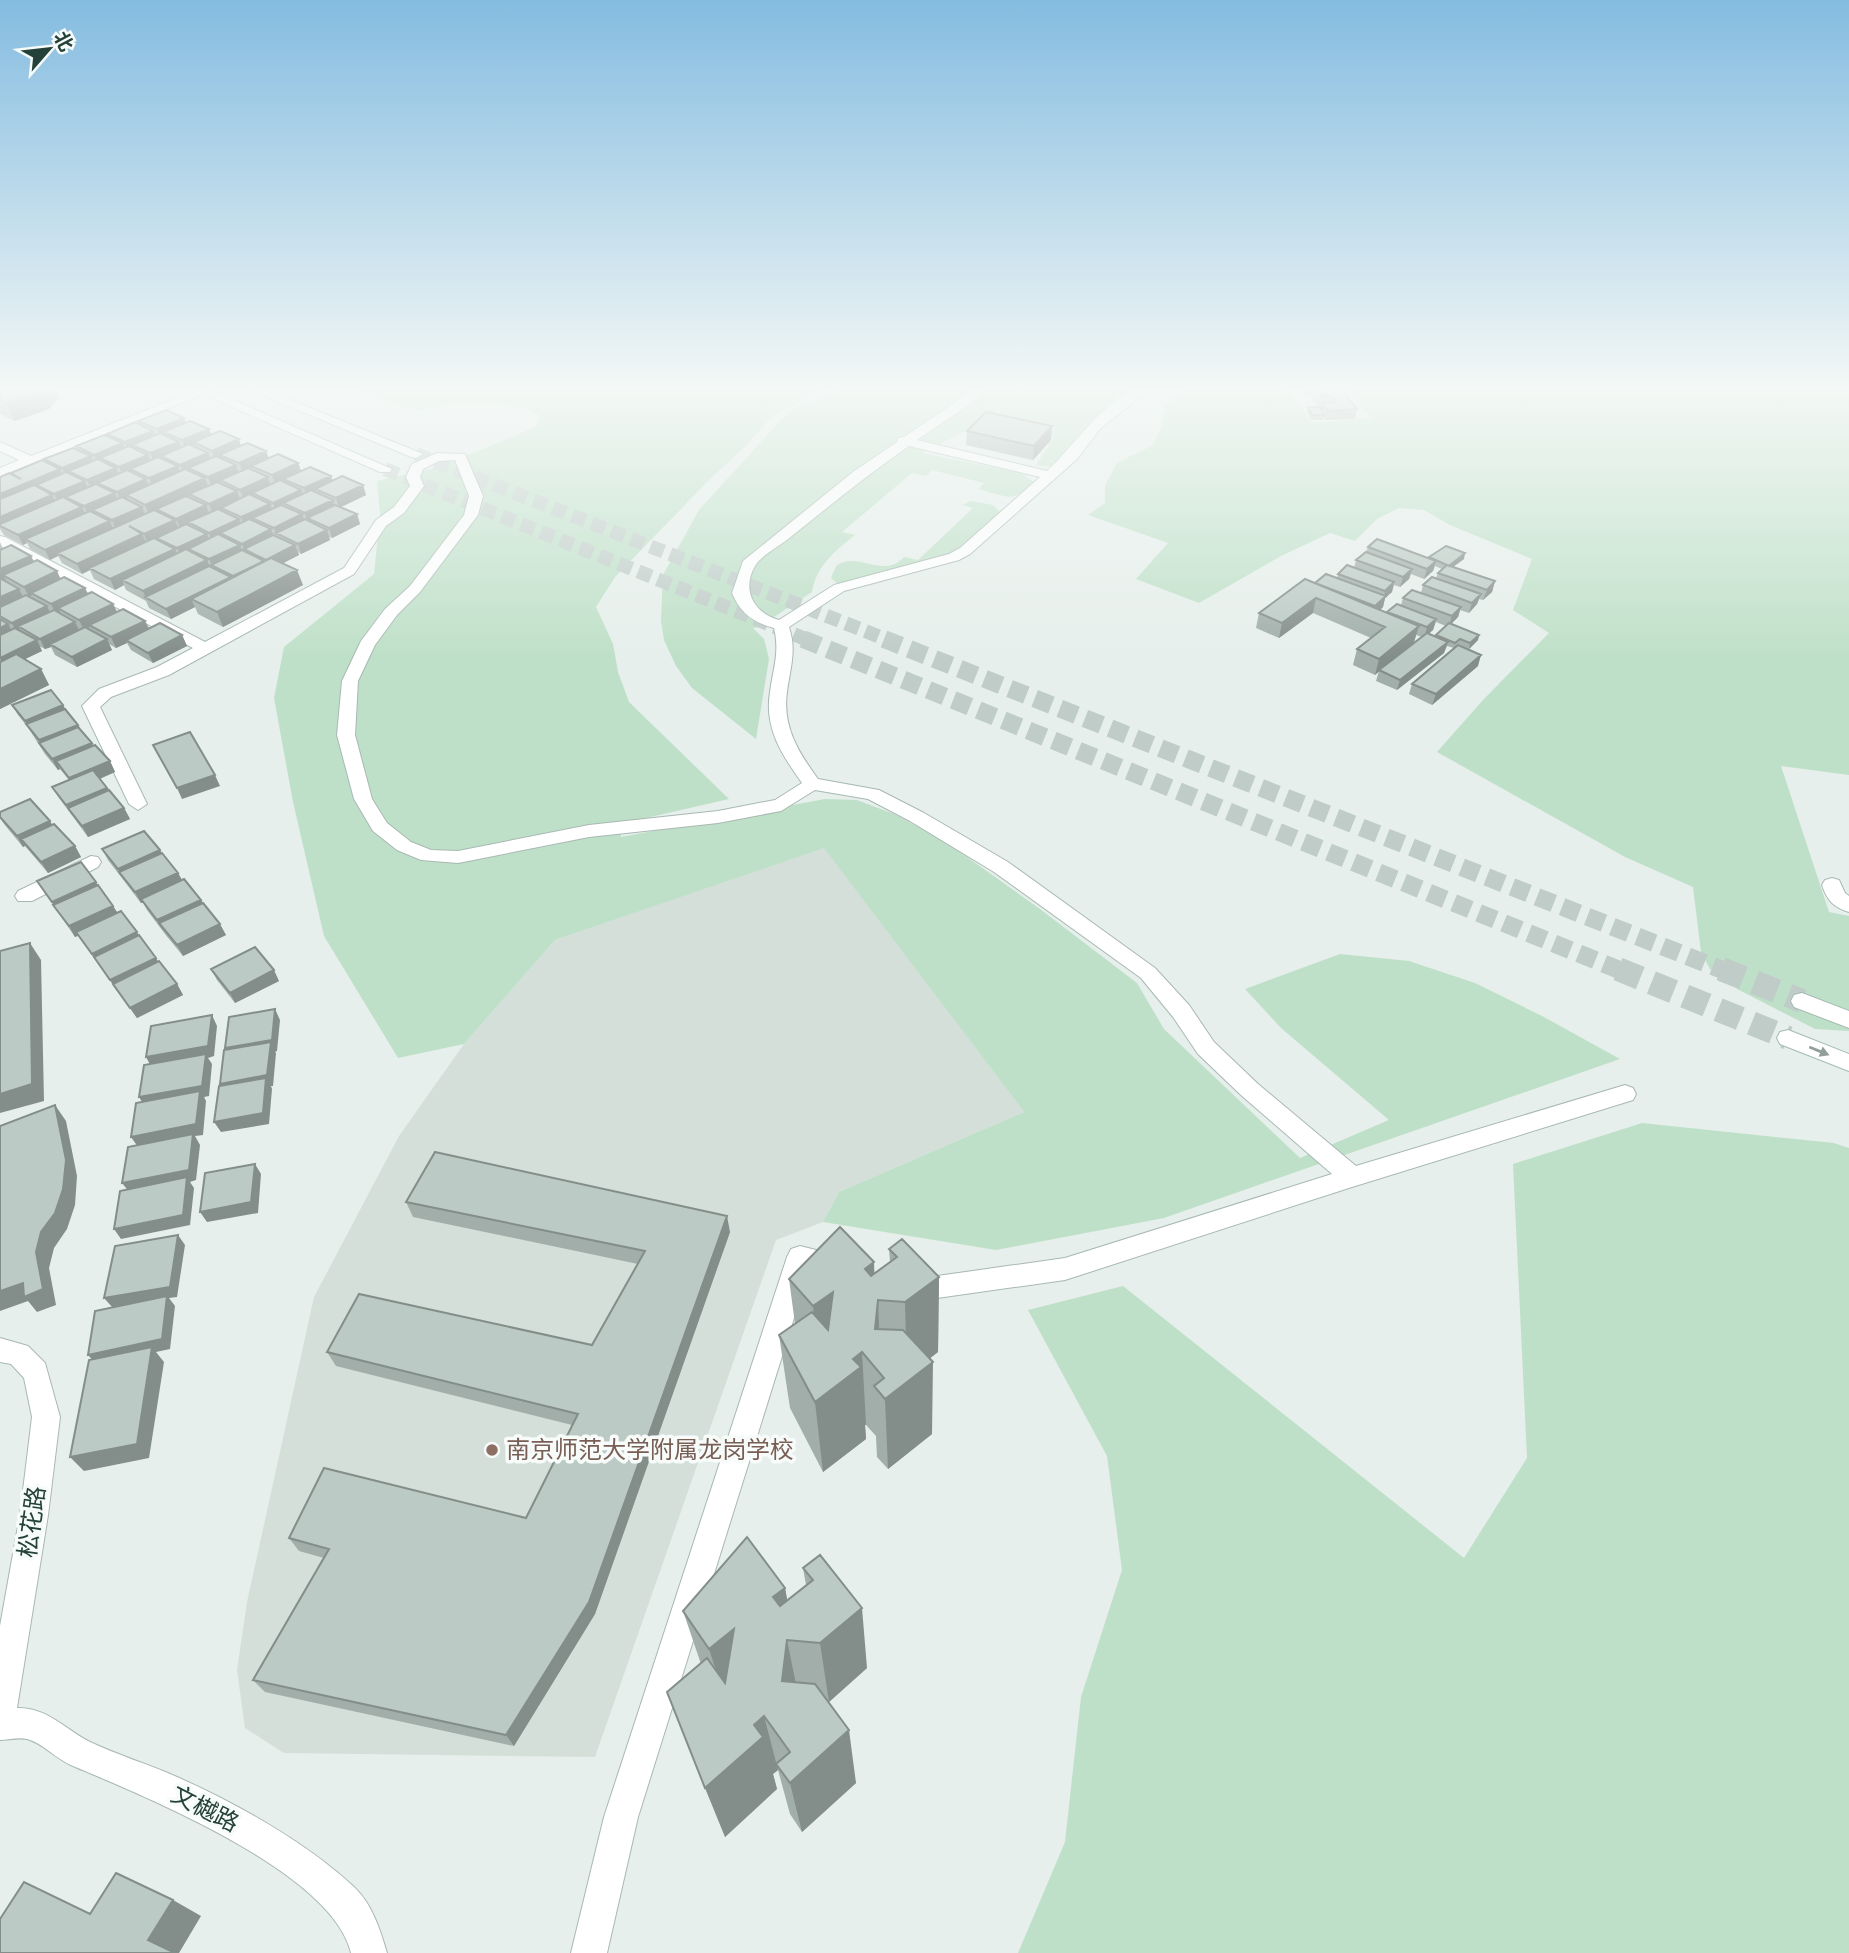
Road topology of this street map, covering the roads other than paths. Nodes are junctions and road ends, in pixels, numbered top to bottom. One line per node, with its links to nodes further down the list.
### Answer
1 (413, 476): 7 (street)
2 (468, 476): 8 (street)
3 (859, 476): 6 (street)
4 (1047, 476): 6 (street)
5 (0, 540): 7 (street)
6 (781, 625): 8 (street)
7 (205, 648): 9 (street)
8 (812, 784): 19 (street)
9 (138, 804)
10 (91, 862): 12 (street)
11 (1832, 884): 13 (street)
12 (25, 896)
13 (1849, 905)
14 (1802, 1000): 15 (street)
15 (1849, 1020)
16 (1788, 1038): 17 (street, one-way to 17)
17 (1849, 1063)
18 (1625, 1094): 19 (street)
19 (1352, 1177): 21 (street)
20 (852, 1270): 26 (street)
21 (891, 1279)
22 (0, 1350): 23 (street, 松花路)
23 (0, 1716)
24 (0, 1724): 25 (street, 文樾路)
25 (369, 1953)
26 (589, 1953)

